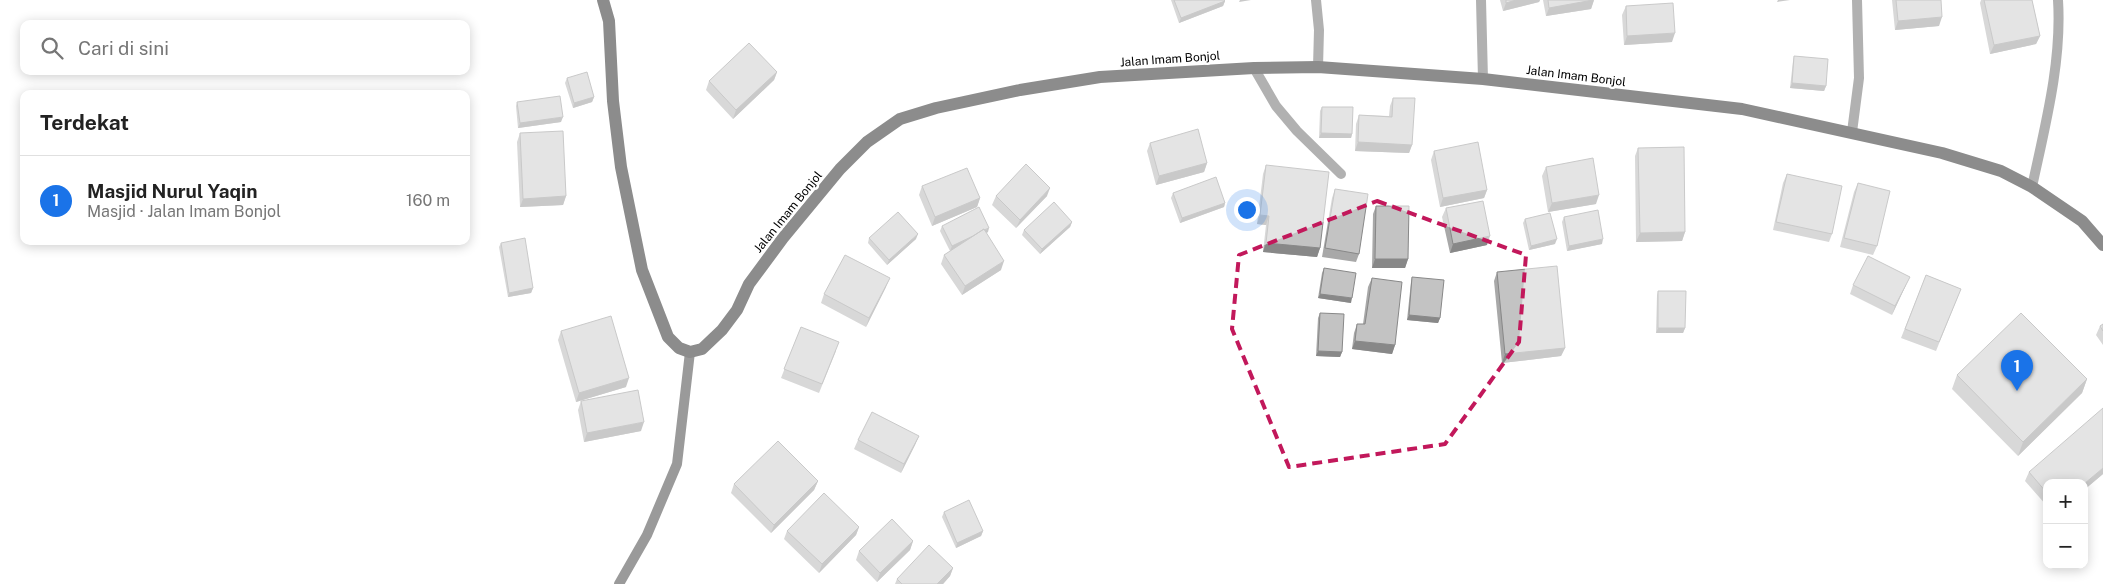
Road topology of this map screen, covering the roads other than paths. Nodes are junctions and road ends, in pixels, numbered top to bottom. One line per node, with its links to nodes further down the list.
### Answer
1 (603, 0): 13 (main road)
2 (1316, 0): 6 (street)
3 (1481, 0): 8 (street)
4 (1857, 0): 9 (street)
5 (2058, 0): 11 (street)
6 (1318, 67): 7 (main road, Jalan Imam Bonjol); 8 (main road, Jalan Imam Bonjol)
7 (1254, 68): 10 (street); 13 (main road, Jalan Imam Bonjol)
8 (1484, 79): 9 (main road, Jalan Imam Bonjol)
9 (1852, 132): 11 (main road, Jalan Imam Bonjol)
10 (1341, 174)
11 (2032, 187): 12 (main road, Jalan Imam Bonjol)
12 (2103, 245)
13 (690, 352): 14 (street)
14 (619, 584)

